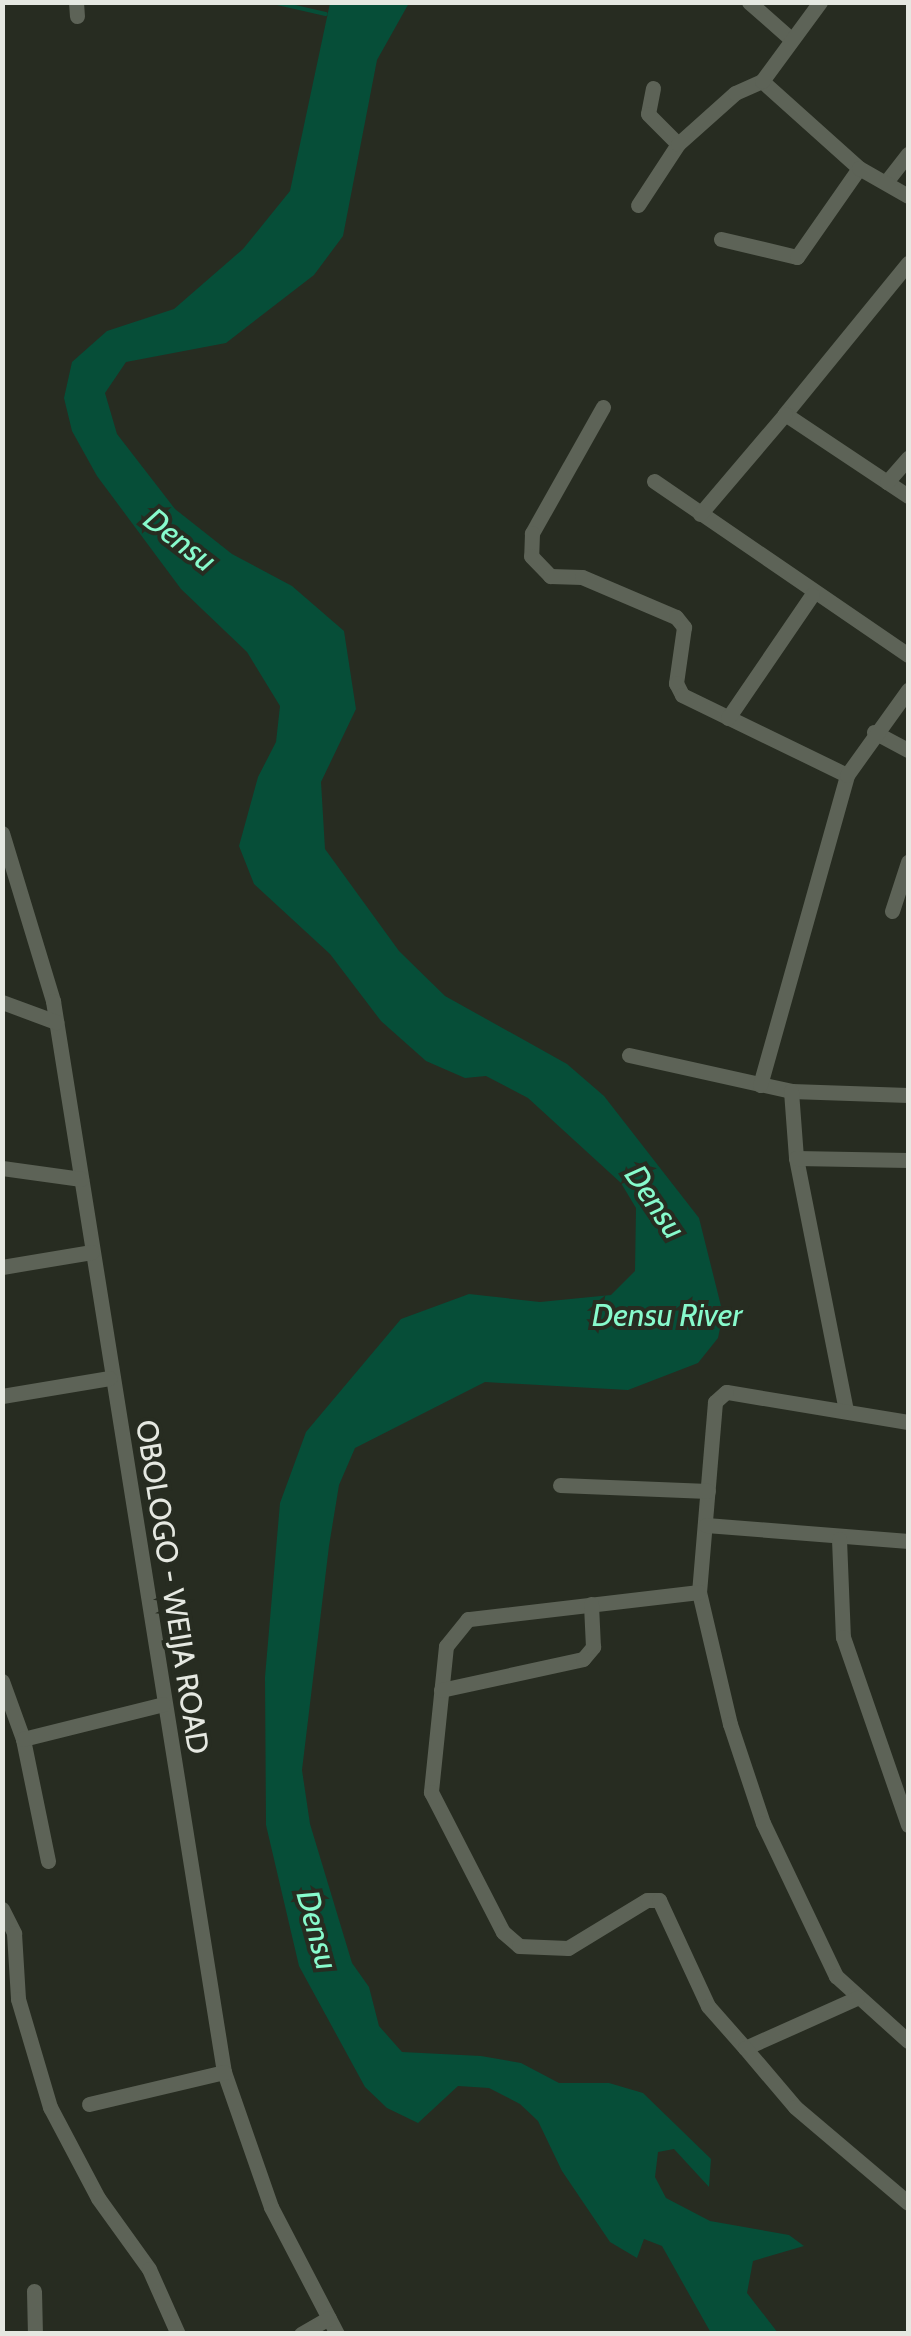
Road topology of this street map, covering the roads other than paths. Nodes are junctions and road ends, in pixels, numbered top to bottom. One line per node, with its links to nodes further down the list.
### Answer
1 (749, 2): 3 (street)
2 (820, 2): 3 (street)
3 (791, 39): 4 (street)
4 (762, 80): 6 (street); 8 (street)
5 (653, 88): 6 (street)
6 (678, 144): 11 (street)
7 (908, 154): 9 (street)
8 (859, 168): 9 (street); 12 (street)
9 (886, 182): 10 (street)
10 (908, 196)
11 (638, 205)
12 (721, 239)
13 (908, 263): 15 (street)
14 (603, 407): 24 (street)
15 (784, 414): 18 (street); 20 (street)
16 (908, 458): 18 (street)
17 (654, 482): 20 (street)
18 (887, 482): 19 (street)
19 (908, 496)
20 (700, 514): 21 (street)
21 (812, 595): 22 (street); 24 (street)
22 (908, 655)
23 (908, 690): 25 (street)
24 (728, 718): 27 (street)
25 (874, 732): 26 (street); 27 (street)
26 (908, 750)
27 (846, 775): 34 (street)
28 (2, 833): 32 (street, OBOLOGO - WEIJA ROAD)
29 (908, 862): 30 (street)
30 (892, 912)
31 (2, 1002): 32 (street)
32 (56, 1022): 40 (street, OBOLOGO - WEIJA ROAD)
33 (629, 1055): 34 (street)
34 (760, 1086): 35 (street)
35 (791, 1091): 36 (street); 37 (street)
36 (908, 1095)
37 (796, 1158): 38 (street); 45 (street)
38 (908, 1160)
39 (2, 1168): 40 (street)
40 (81, 1179): 41 (street, OBOLOGO - WEIJA ROAD)
41 (92, 1252): 42 (street); 43 (street, OBOLOGO - WEIJA ROAD)
42 (2, 1267)
43 (109, 1378): 44 (street); 56 (street, OBOLOGO - WEIJA ROAD)
44 (2, 1396)
45 (846, 1410): 46 (street); 48 (street)
46 (908, 1422)
47 (560, 1485): 48 (street)
48 (708, 1492): 49 (street)
49 (706, 1525): 50 (street); 52 (street)
50 (840, 1539): 51 (street); 58 (street)
51 (908, 1541)
52 (699, 1592): 53 (street); 61 (street)
53 (591, 1604): 55 (street); 55 (street)
54 (2, 1681): 57 (street)
55 (441, 1690): 63 (street)
56 (163, 1704): 57 (street); 64 (street, OBOLOGO - WEIJA ROAD)
57 (23, 1738): 59 (street)
58 (908, 1825)
59 (48, 1861)
60 (2, 1909): 70 (street)
61 (858, 1998): 62 (street); 63 (street)
62 (908, 2041)
63 (745, 2048): 66 (street)
64 (224, 2072): 65 (street); 68 (street, OBOLOGO - WEIJA ROAD)
65 (89, 2104)
66 (908, 2203)
67 (34, 2291): 69 (street)
68 (333, 2326): 71 (street)
69 (34, 2334)
70 (178, 2334)
71 (302, 2334)

